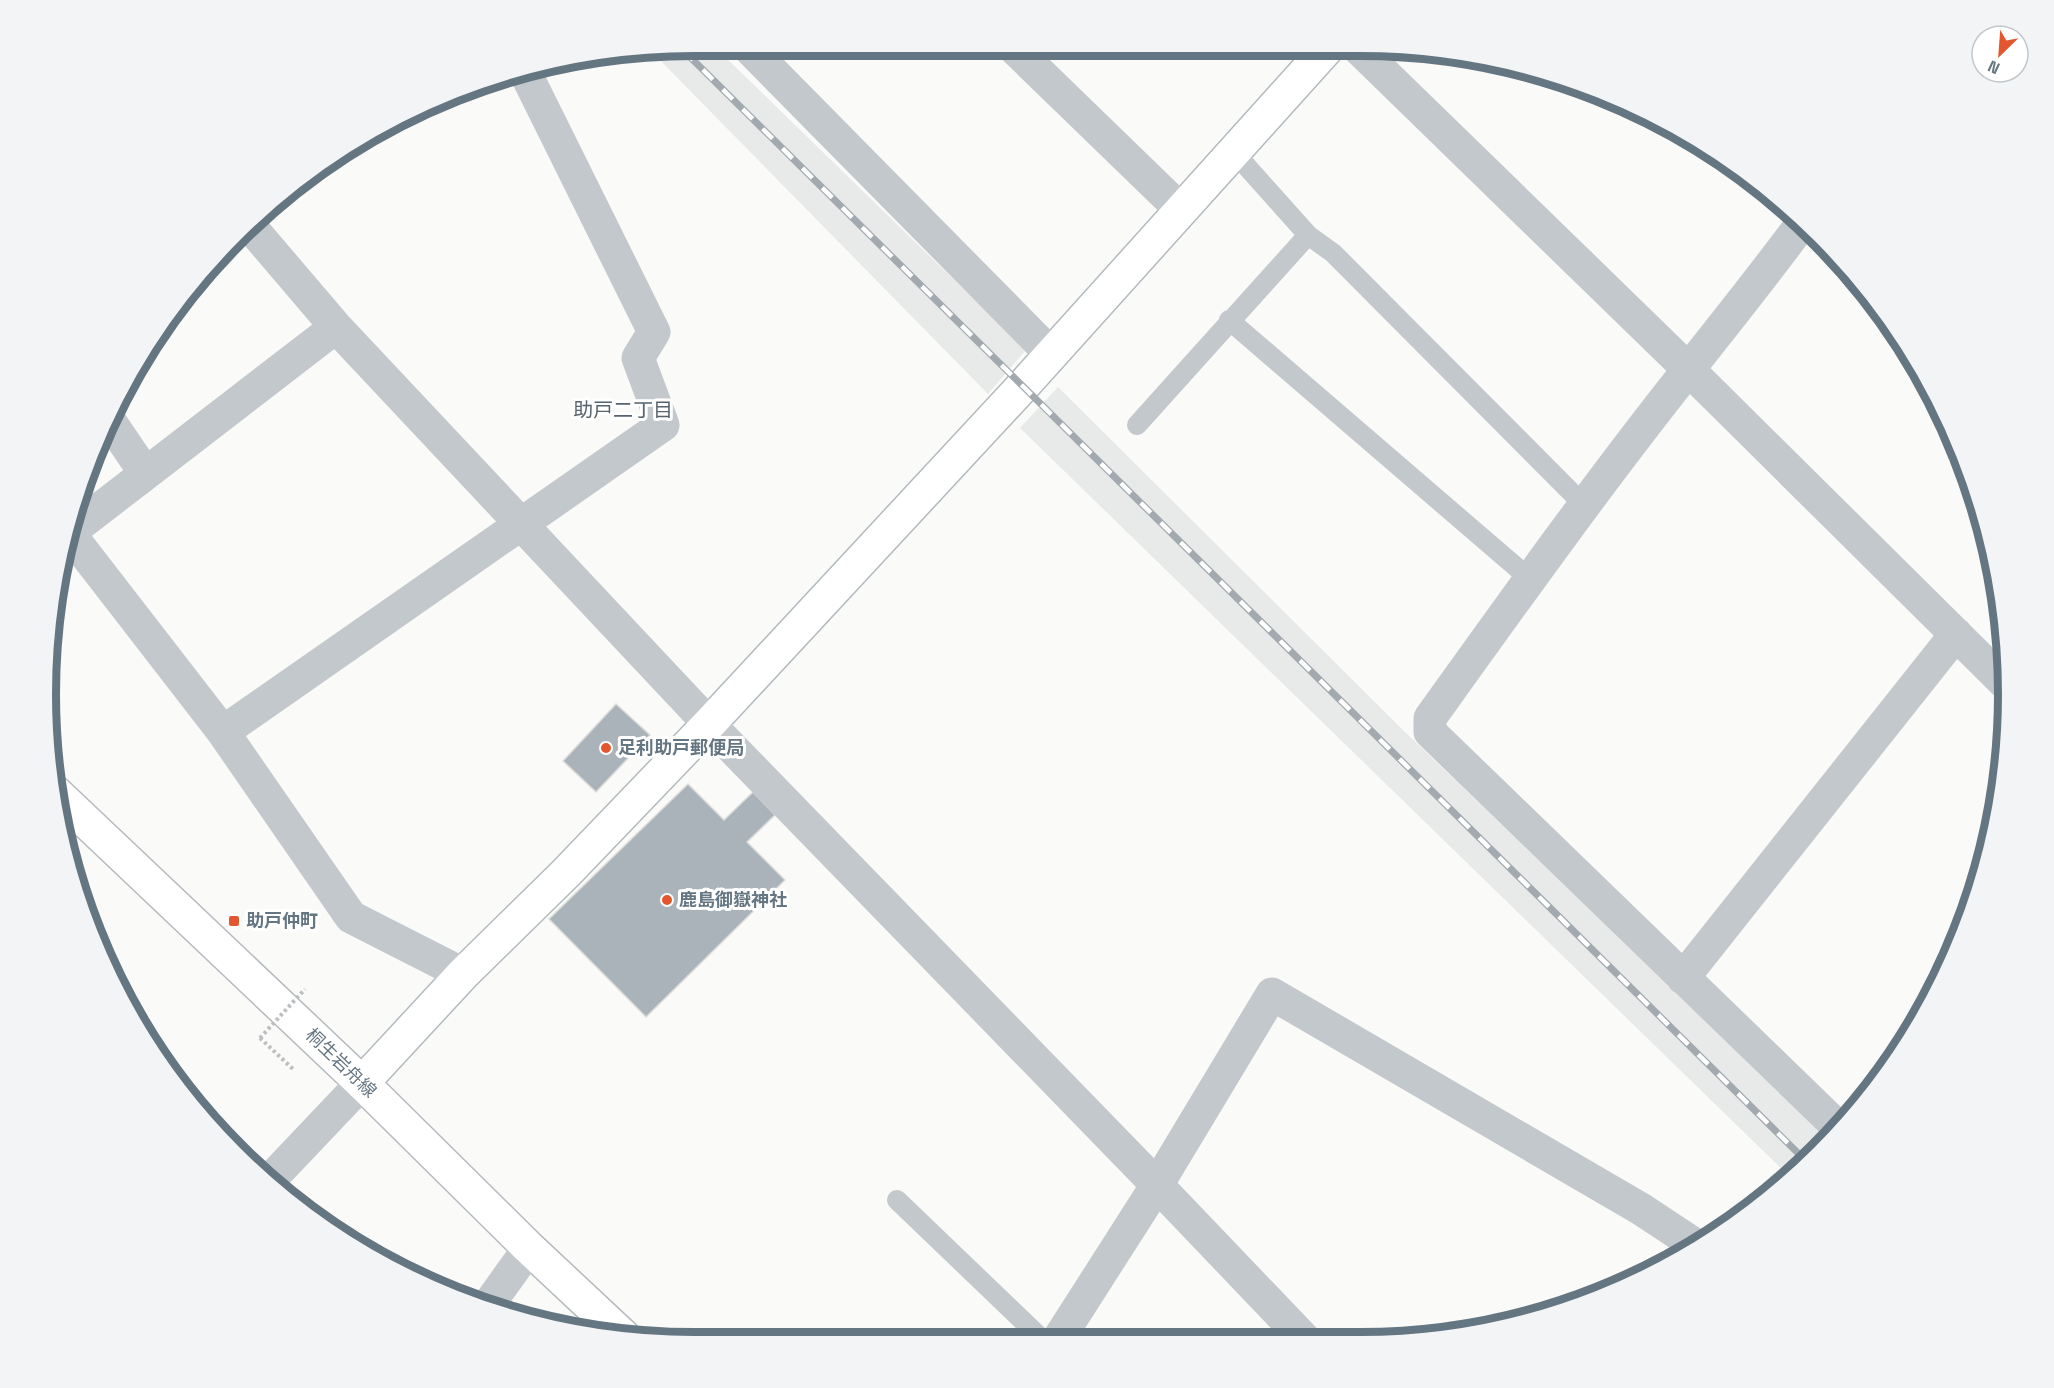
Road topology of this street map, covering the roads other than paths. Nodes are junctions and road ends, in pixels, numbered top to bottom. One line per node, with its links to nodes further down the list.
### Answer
1 (757, 56): 13 (street)
2 (1022, 56): 7 (street)
3 (1320, 56): 6 (street)
4 (1366, 56): 14 (street)
5 (528, 77): 19 (street)
6 (1233, 151): 7 (street); 10 (lane)
7 (1180, 209): 13 (street)
8 (1797, 230): 14 (street)
9 (255, 232): 12 (street)
10 (1308, 235): 11 (lane); 18 (lane)
11 (1229, 320): 15 (lane); 22 (lane)
12 (336, 327): 17 (street); 19 (street)
13 (1051, 354): 25 (street)
14 (1688, 369): 18 (street); 23 (street)
15 (1137, 425)
16 (114, 427): 17 (street)
17 (145, 473): 20 (street)
18 (1585, 506): 22 (street)
19 (521, 524): 25 (street); 26 (street)
20 (78, 525)
21 (74, 543): 26 (street)
22 (1530, 579): 29 (street)
23 (1956, 634): 24 (street); 29 (street)
24 (1998, 676)
25 (709, 724): 28 (street); 33 (street)
26 (223, 732): 28 (street)
27 (65, 802): 30 (street, 桐生岩舟線)
28 (463, 974): 30 (street)
29 (1683, 978): 31 (street)
30 (362, 1083): 32 (street); 36 (street, 桐生岩舟線)
31 (1833, 1122)
32 (274, 1175)
33 (1157, 1185): 35 (street); 40 (street); 41 (street)
34 (897, 1200): 39 (lane)
35 (1689, 1241)
36 (530, 1248): 37 (street); 38 (street, 桐生岩舟線)
37 (492, 1300)
38 (614, 1327)
39 (1035, 1332)
40 (1063, 1332)
41 (1297, 1332)

